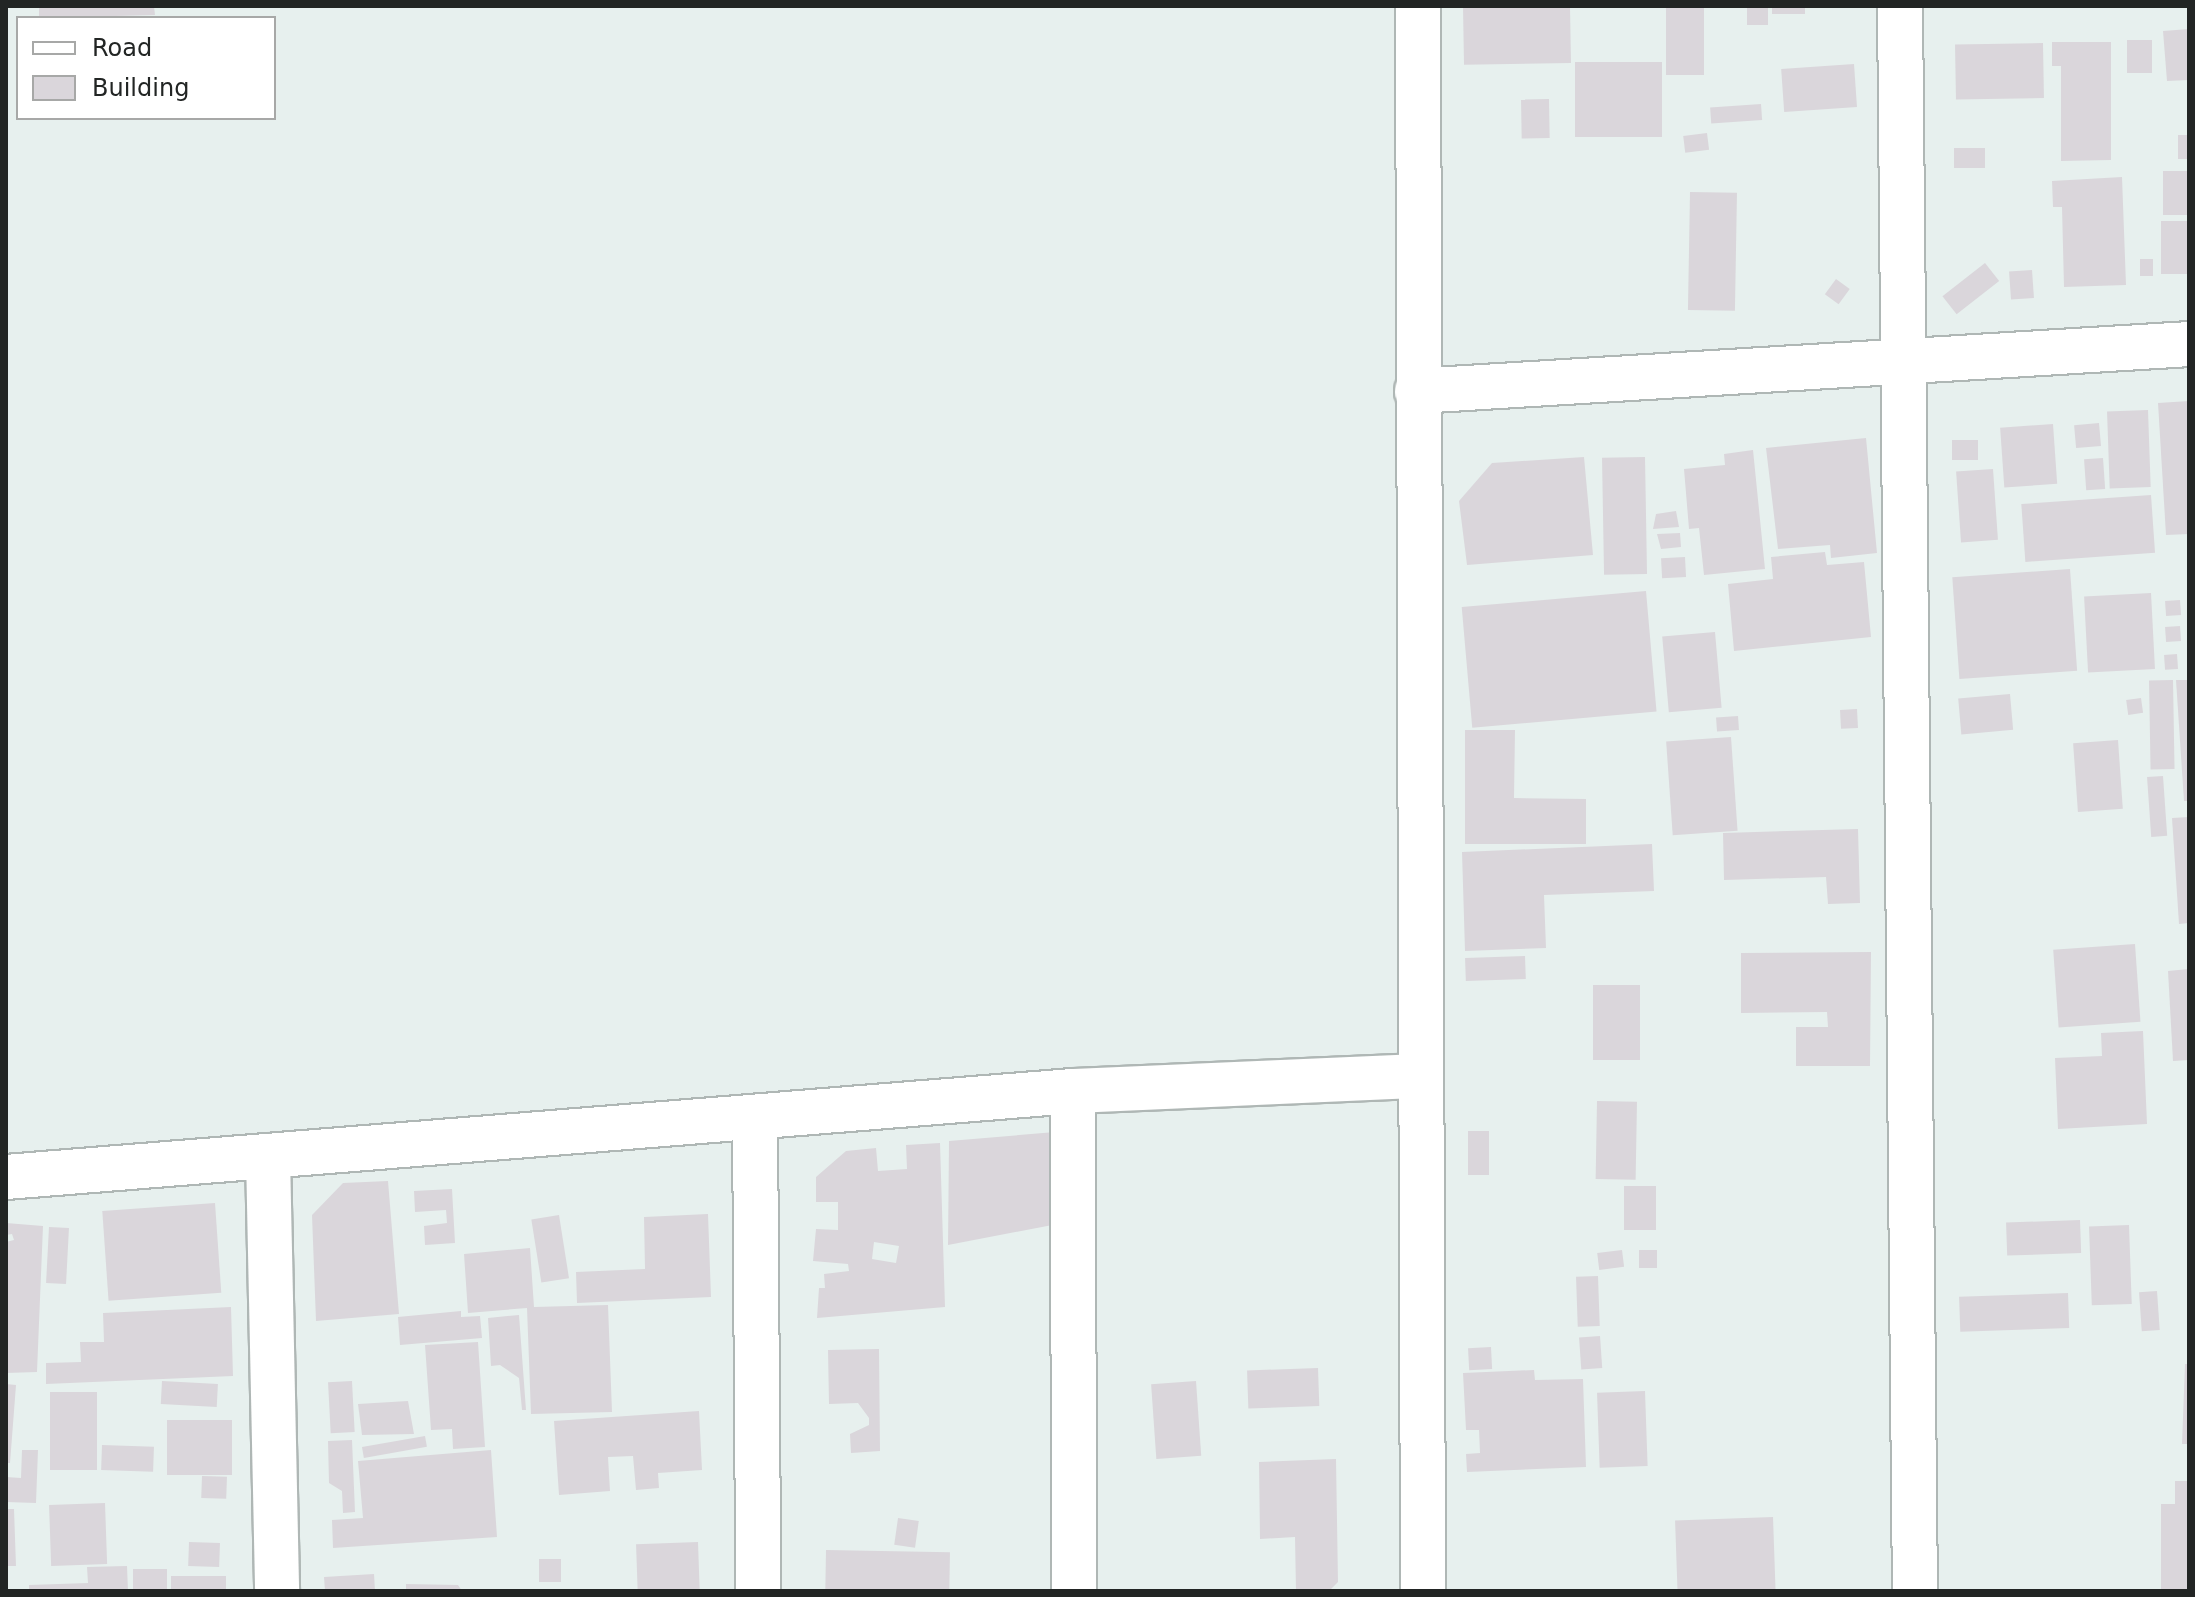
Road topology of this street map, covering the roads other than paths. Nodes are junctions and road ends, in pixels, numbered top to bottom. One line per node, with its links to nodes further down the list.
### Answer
1 (1418, 6): 5 (street)
2 (1900, 6): 4 (street)
3 (2189, 344): 4 (street)
4 (1903, 364): 5 (street); 15 (street)
5 (1417, 391): 6 (street)
6 (1421, 1076): 7 (street); 14 (street)
7 (1073, 1091): 8 (street); 13 (street)
8 (755, 1118): 9 (street); 12 (street)
9 (268, 1156): 10 (street); 11 (street)
10 (6, 1177)
11 (277, 1591)
12 (758, 1591)
13 (1074, 1591)
14 (1423, 1591)
15 (1915, 1591)

